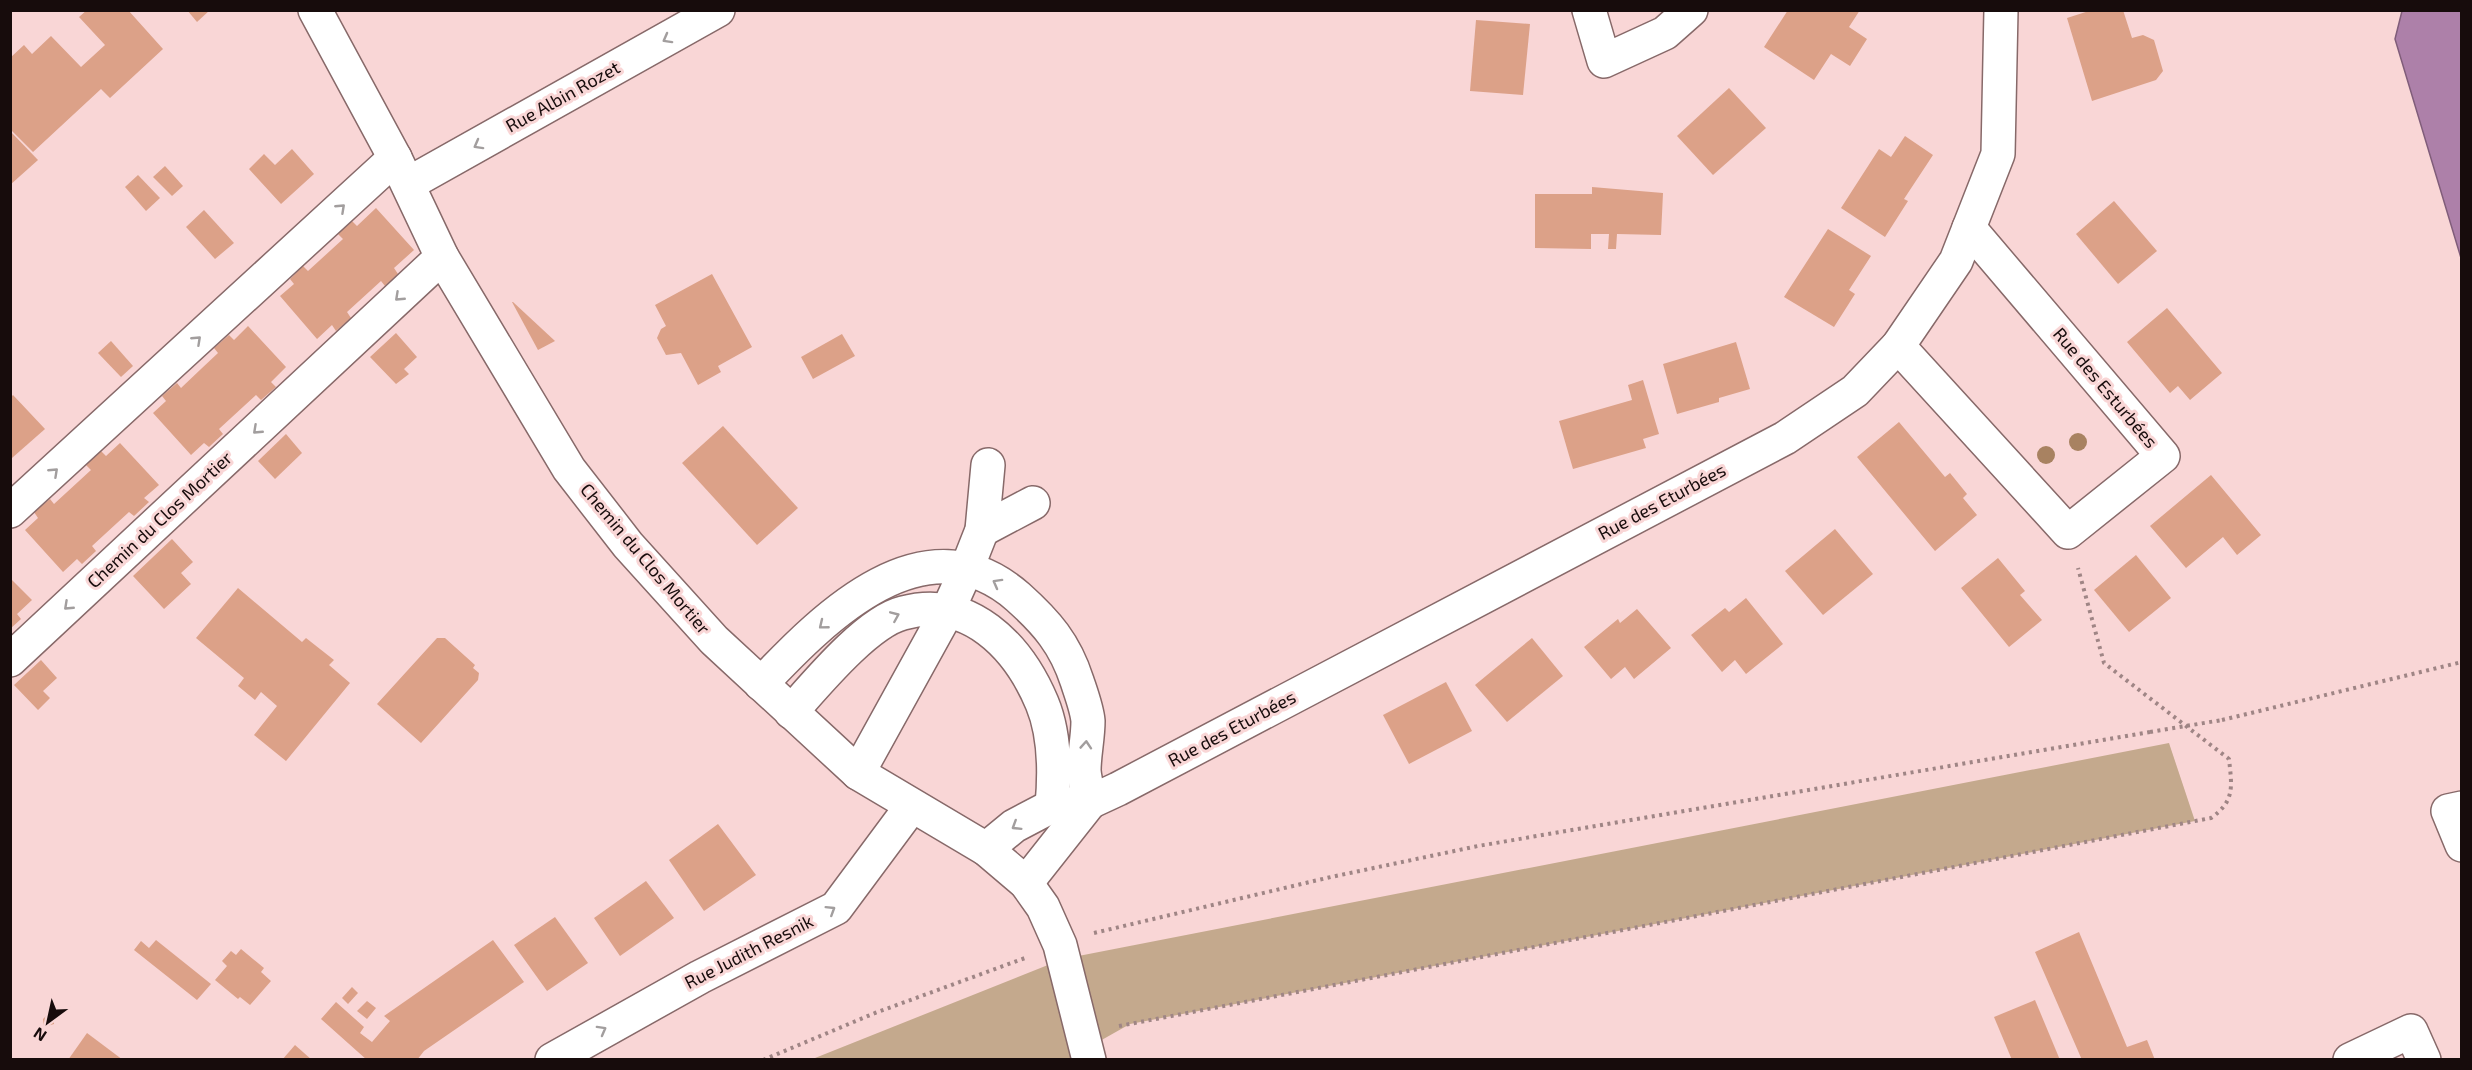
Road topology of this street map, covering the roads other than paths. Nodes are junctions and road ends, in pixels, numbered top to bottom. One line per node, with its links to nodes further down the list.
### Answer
1 (315, 10): 6 (street, Chemin du Clos Mortier)
2 (718, 10): 6 (street, Rue Albin Rozet, one-way to 6)
3 (1589, 10): 4 (street)
4 (1691, 10)
5 (2001, 10): 7 (street, Rue des Eturbées)
6 (401, 171): 8 (street, Chemin du Clos Mortier); 12 (street, one-way to 6)
7 (1969, 228): 9 (street, Rue des Eturbées); 9 (street, Rue des Esturbées)
8 (442, 257): 16 (street, Chemin du Clos Mortier, one-way to 16); 17 (street, Chemin du Clos Mortier)
9 (1898, 346): 20 (street, Rue des Eturbées)
10 (988, 465): 13 (street)
11 (1033, 503): 13 (street)
12 (10, 511)
13 (982, 530): 14 (street)
14 (967, 568): 15 (street); 17 (street, one-way to 17); 20 (street, one-way to 14)
15 (948, 610): 18 (street, one-way to 15); 19 (street); 21 (street)
16 (10, 660)
17 (761, 684): 18 (street, Chemin du Clos Mortier)
18 (791, 712): 19 (street, Chemin du Clos Mortier)
19 (858, 773): 22 (street, Chemin du Clos Mortier)
20 (1090, 802): 21 (street, Rue des Eturbées); 26 (street, Rue des Eturbées)
21 (1052, 806): 25 (street, Rue des Eturbées, one-way to 25)
22 (911, 807): 25 (street, Chemin du Clos Mortier); 28 (street, Rue Judith Resnik, one-way to 22)
23 (2462, 808): 24 (street)
24 (2462, 845)
25 (986, 849): 26 (street, Chemin du Clos Mortier)
26 (1026, 883): 27 (street, Chemin du Clos Mortier)
27 (1086, 1046)
28 (552, 1059)
29 (2350, 1059): 30 (street)
30 (2424, 1059)

